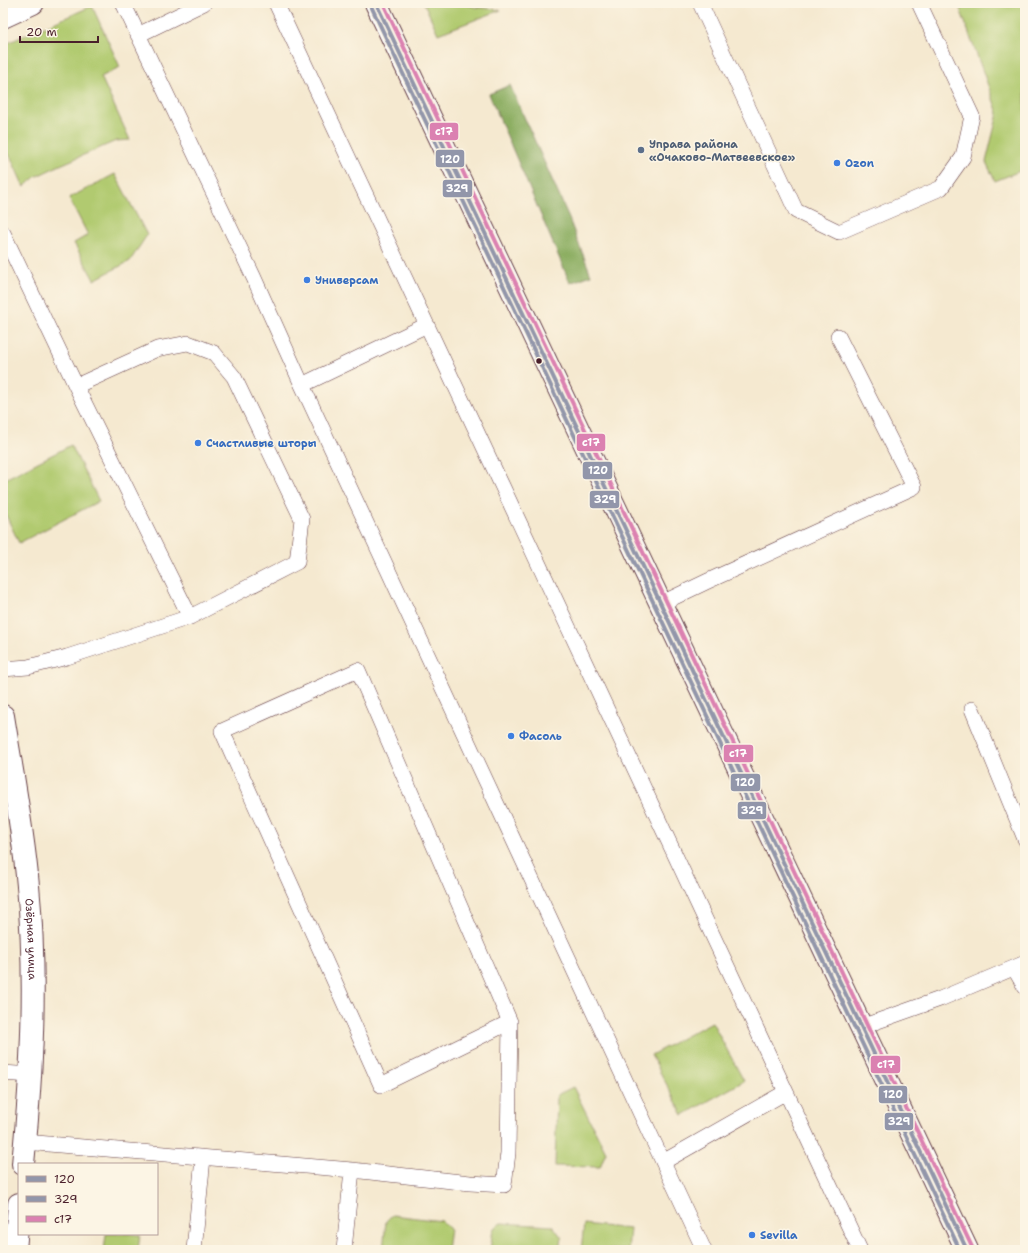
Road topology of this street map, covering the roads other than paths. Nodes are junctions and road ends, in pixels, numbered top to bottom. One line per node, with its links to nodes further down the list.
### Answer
1 (33, 3): 8 (street)
2 (123, 3): 9 (lane)
3 (204, 3): 9 (lane)
4 (276, 3): 11 (lane)
5 (376, 3): 15 (street)
6 (700, 3): 7 (lane)
7 (919, 3)
8 (3, 17)
9 (138, 35): 13 (lane)
10 (3, 233): 14 (lane)
11 (427, 325): 13 (lane); 27 (lane)
12 (838, 336): 15 (lane)
13 (302, 385): 30 (lane)
14 (76, 386): 16 (lane); 16 (lane)
15 (660, 604): 24 (street)
16 (190, 616): 17 (lane)
17 (3, 669)
18 (972, 709): 20 (lane)
19 (3, 716): 26 (street, Озёрная улица)
20 (1025, 839)
21 (1020, 965): 22 (lane); 24 (lane)
22 (1025, 987)
23 (510, 1022): 23 (lane); 32 (lane)
24 (861, 1027): 39 (street)
25 (3, 1073): 26 (lane)
26 (30, 1075): 28 (street, Озёрная улица)
27 (786, 1092): 30 (lane); 38 (lane)
28 (25, 1142): 29 (lane); 31 (street, Озёрная улица)
29 (203, 1158): 32 (lane); 35 (lane)
30 (662, 1162): 37 (lane)
31 (23, 1163)
32 (352, 1170): 36 (lane)
33 (18, 1216): 34 (street)
34 (15, 1250)
35 (194, 1250)
36 (344, 1250)
37 (704, 1250)
38 (860, 1250)
39 (967, 1250)

